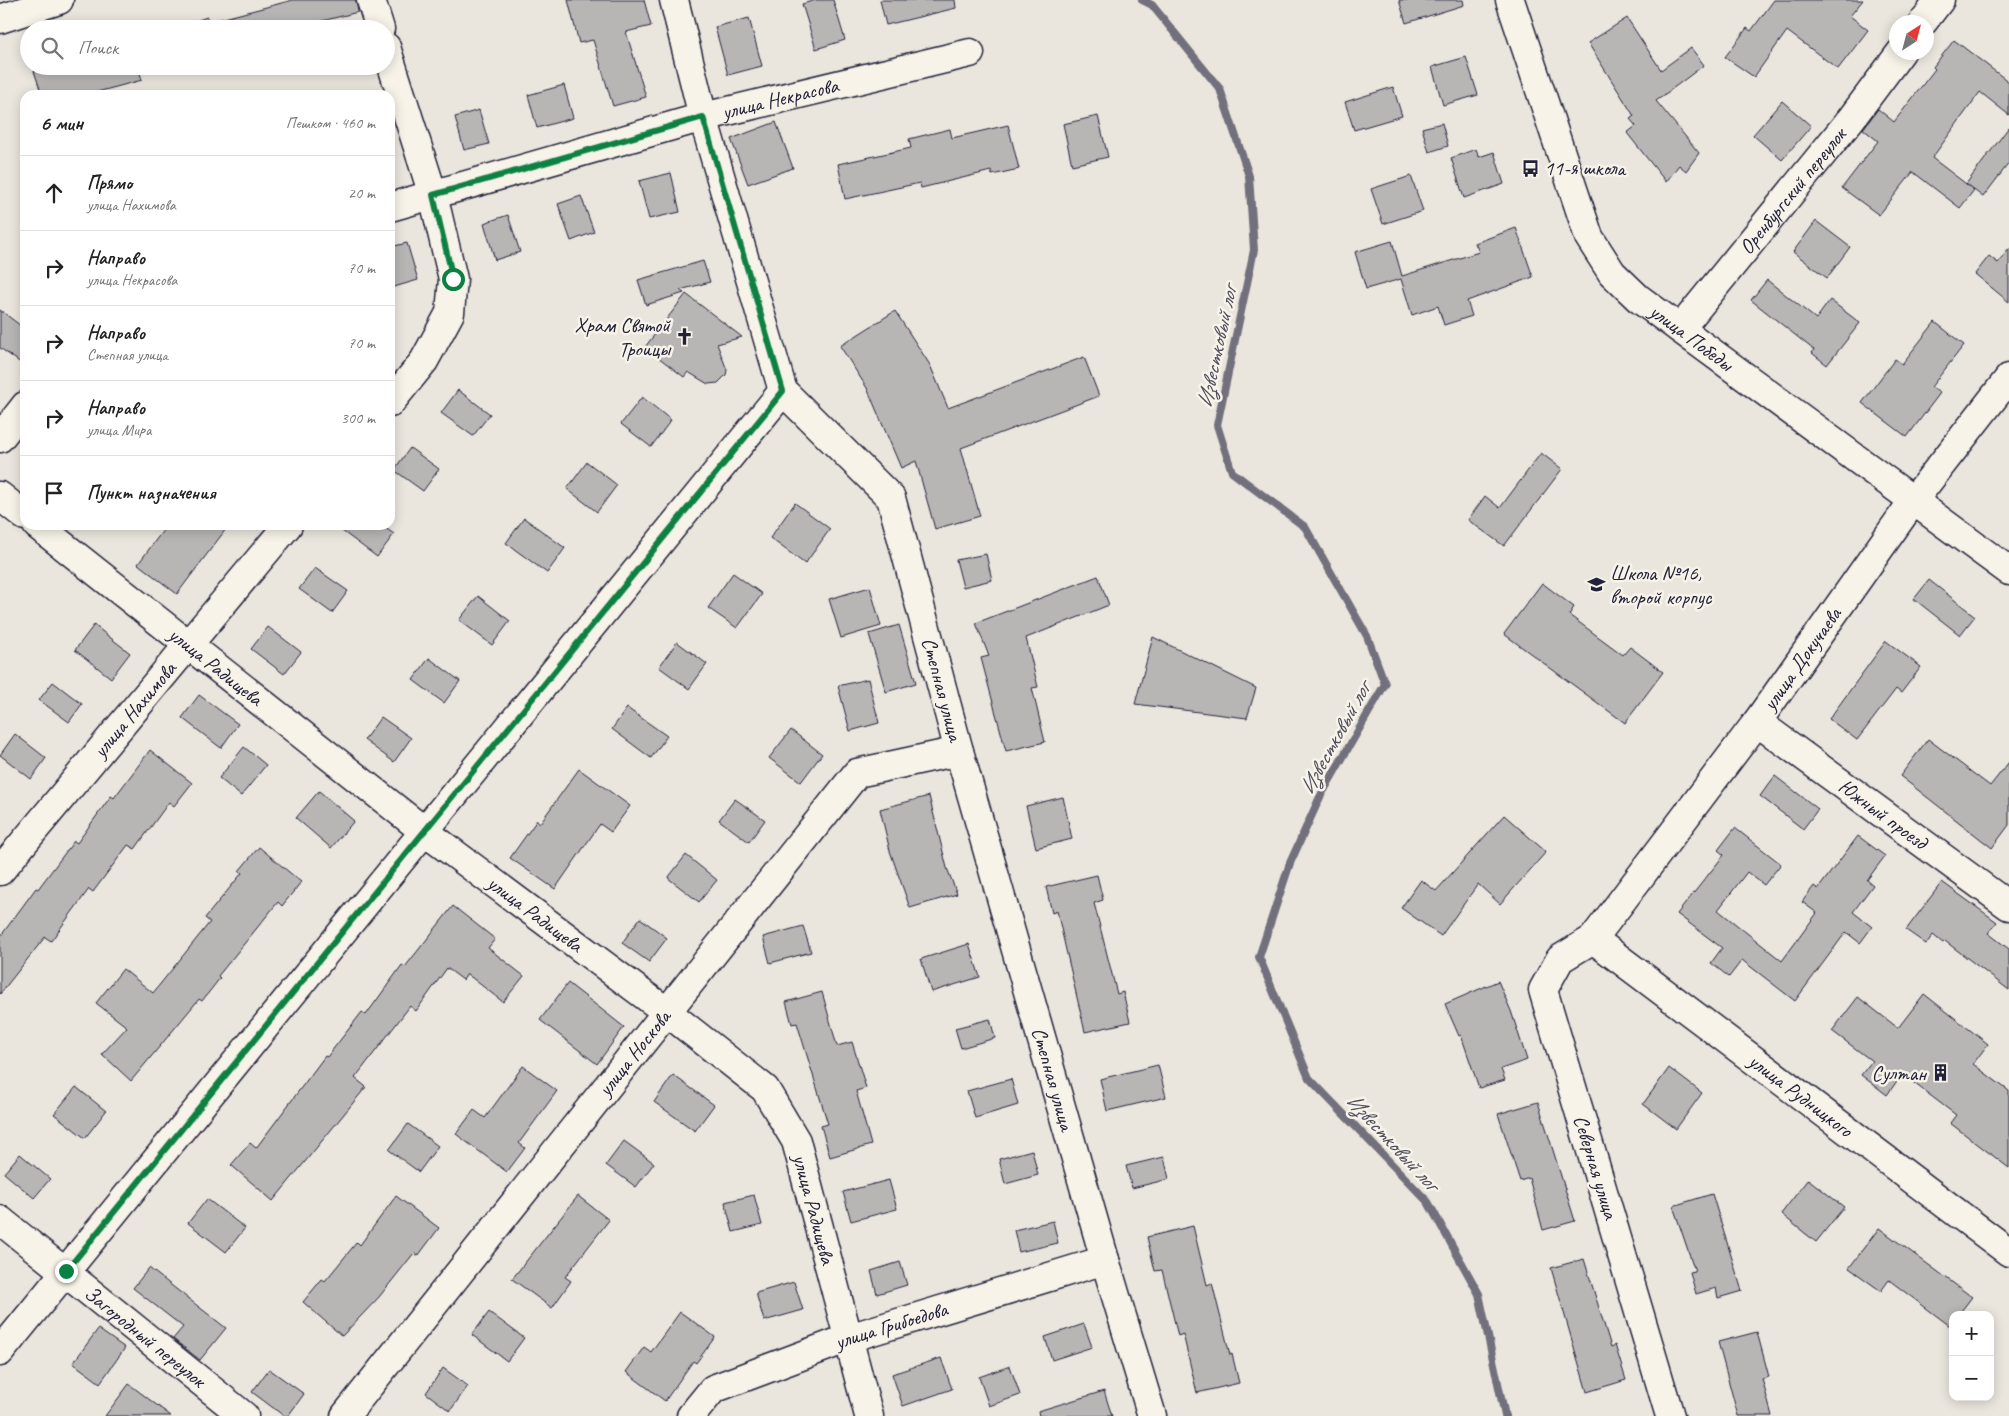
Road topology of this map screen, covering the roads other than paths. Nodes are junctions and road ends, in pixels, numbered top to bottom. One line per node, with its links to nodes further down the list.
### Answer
1 (59, 0): 7 (street)
2 (371, 0): 8 (street)
3 (674, 0): 12 (street, Степная улица)
4 (1510, 0): 15 (street, улица Победы)
5 (1940, 0): 6 (street)
6 (1928, 15)
7 (0, 19)
8 (377, 20)
9 (970, 53): 12 (street, улица Некрасова)
10 (1895, 60): 15 (street, Оренбургский переулок)
11 (395, 75): 13 (street)
12 (703, 117): 13 (street, улица Некрасова); 17 (street, Степная улица)
13 (433, 195): 14 (street, улица Некрасова); 18 (street)
14 (395, 206)
15 (1680, 329): 22 (street, улица Победы)
16 (2009, 378): 22 (street, улица Докучаева)
17 (783, 391): 29 (street, Степная улица); 30 (street)
18 (395, 396)
19 (20, 412): 20 (street)
20 (0, 438)
21 (0, 496): 23 (street)
22 (1914, 501): 26 (street, улица Победы); 28 (street, улица Докучаева)
23 (20, 512)
24 (43, 530): 27 (street, улица Радищева)
25 (284, 530): 27 (street, улица Нахимова)
26 (2009, 572)
27 (188, 644): 30 (street, улица Радищева); 31 (street, улица Нахимова)
28 (1758, 722): 32 (street, Южный проезд); 33 (street, улица Докучаева)
29 (959, 751): 34 (street, улица Носкова); 37 (street, Степная улица)
30 (424, 831): 34 (street, улица Радищева); 38 (street)
31 (0, 871)
32 (2009, 906)
33 (1593, 939): 36 (street, улица Рудницкого); 46 (street, Северная улица)
34 (667, 1012): 39 (street, улица Радищева); 42 (street, улица Носкова)
35 (0, 1220): 38 (street, Загородный переулок)
36 (2009, 1252)
37 (1105, 1260): 39 (street, улица Грибоедова); 45 (street, Степная улица)
38 (66, 1271): 40 (street); 41 (street, Загородный переулок)
39 (850, 1338): 43 (street, улица Грибоедова); 44 (street, улица Радищева)
40 (0, 1352)
41 (244, 1416)
42 (345, 1416)
43 (691, 1416)
44 (869, 1416)
45 (1152, 1416)
46 (1670, 1416)

